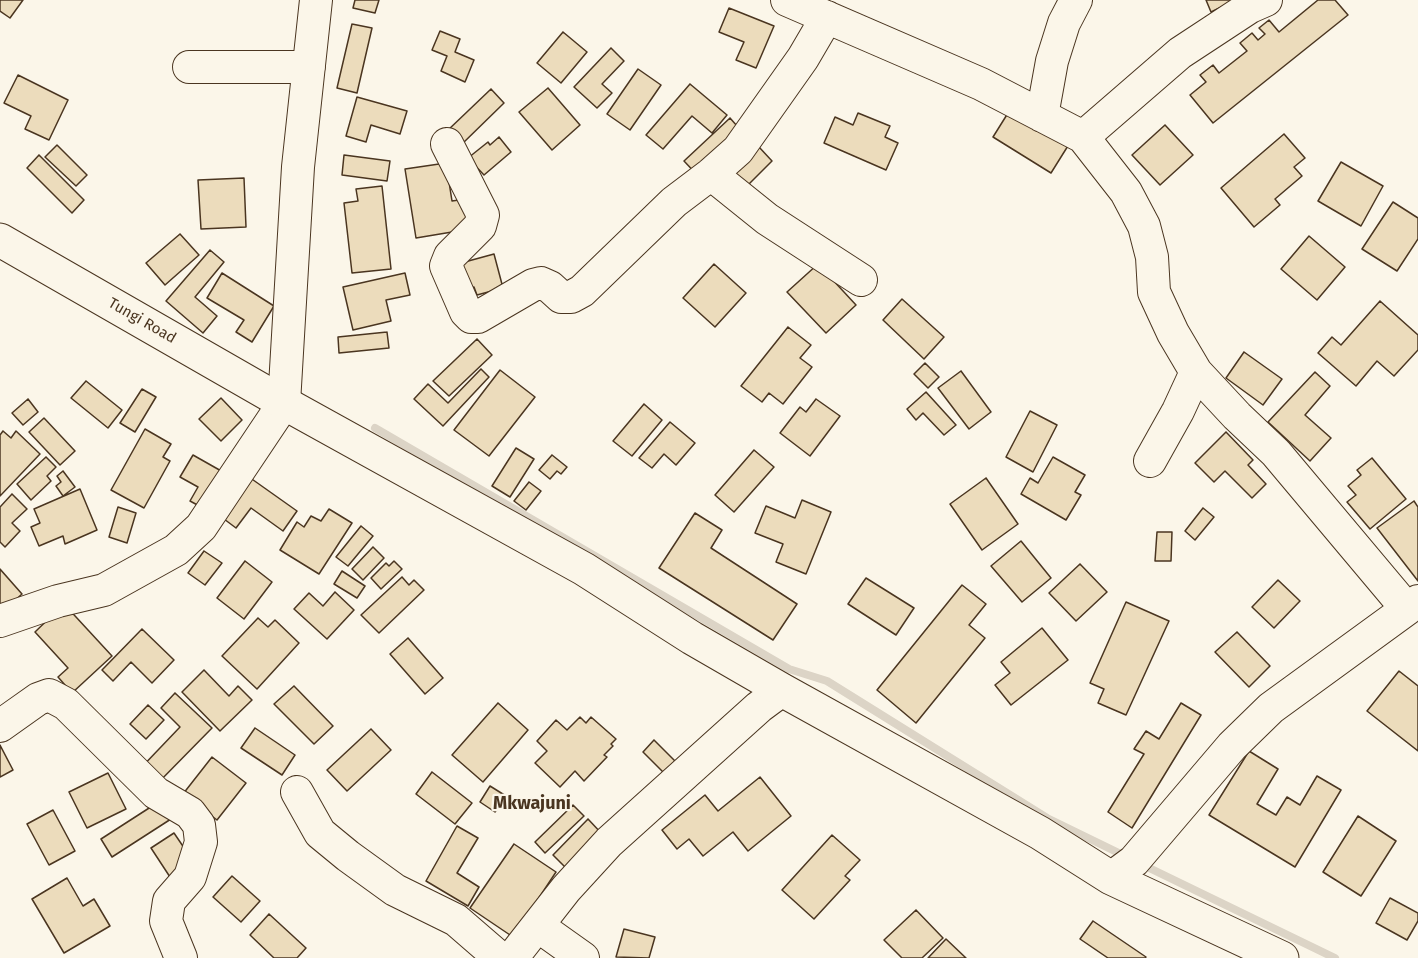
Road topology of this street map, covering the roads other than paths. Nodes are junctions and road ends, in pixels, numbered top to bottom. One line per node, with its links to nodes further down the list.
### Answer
1 (316, 0): 7 (street)
2 (787, 0): 5 (street)
3 (1076, 0): 8 (street)
4 (1266, 0): 9 (street)
5 (827, 17): 8 (street); 11 (street)
6 (189, 67): 7 (street)
7 (309, 67): 15 (street)
8 (1042, 116): 9 (street)
9 (1083, 137): 14 (street)
10 (447, 144): 11 (street)
11 (711, 174): 13 (street)
12 (0, 240): 15 (main road, Tungi Road)
13 (861, 280)
14 (1196, 372): 16 (street); 17 (street)
15 (284, 403): 18 (street); 19 (main road, Tungi Road)
16 (1150, 460)
17 (1412, 605): 22 (street)
18 (0, 621)
19 (782, 690): 22 (main road, Tungi Road); 23 (street)
20 (0, 726): 24 (street)
21 (297, 792): 25 (street)
22 (1111, 878): 28 (main road, Tungi Road)
23 (538, 926): 26 (street); 27 (street)
24 (181, 958)
25 (500, 958)
26 (512, 958)
27 (583, 958)
28 (1282, 958)

